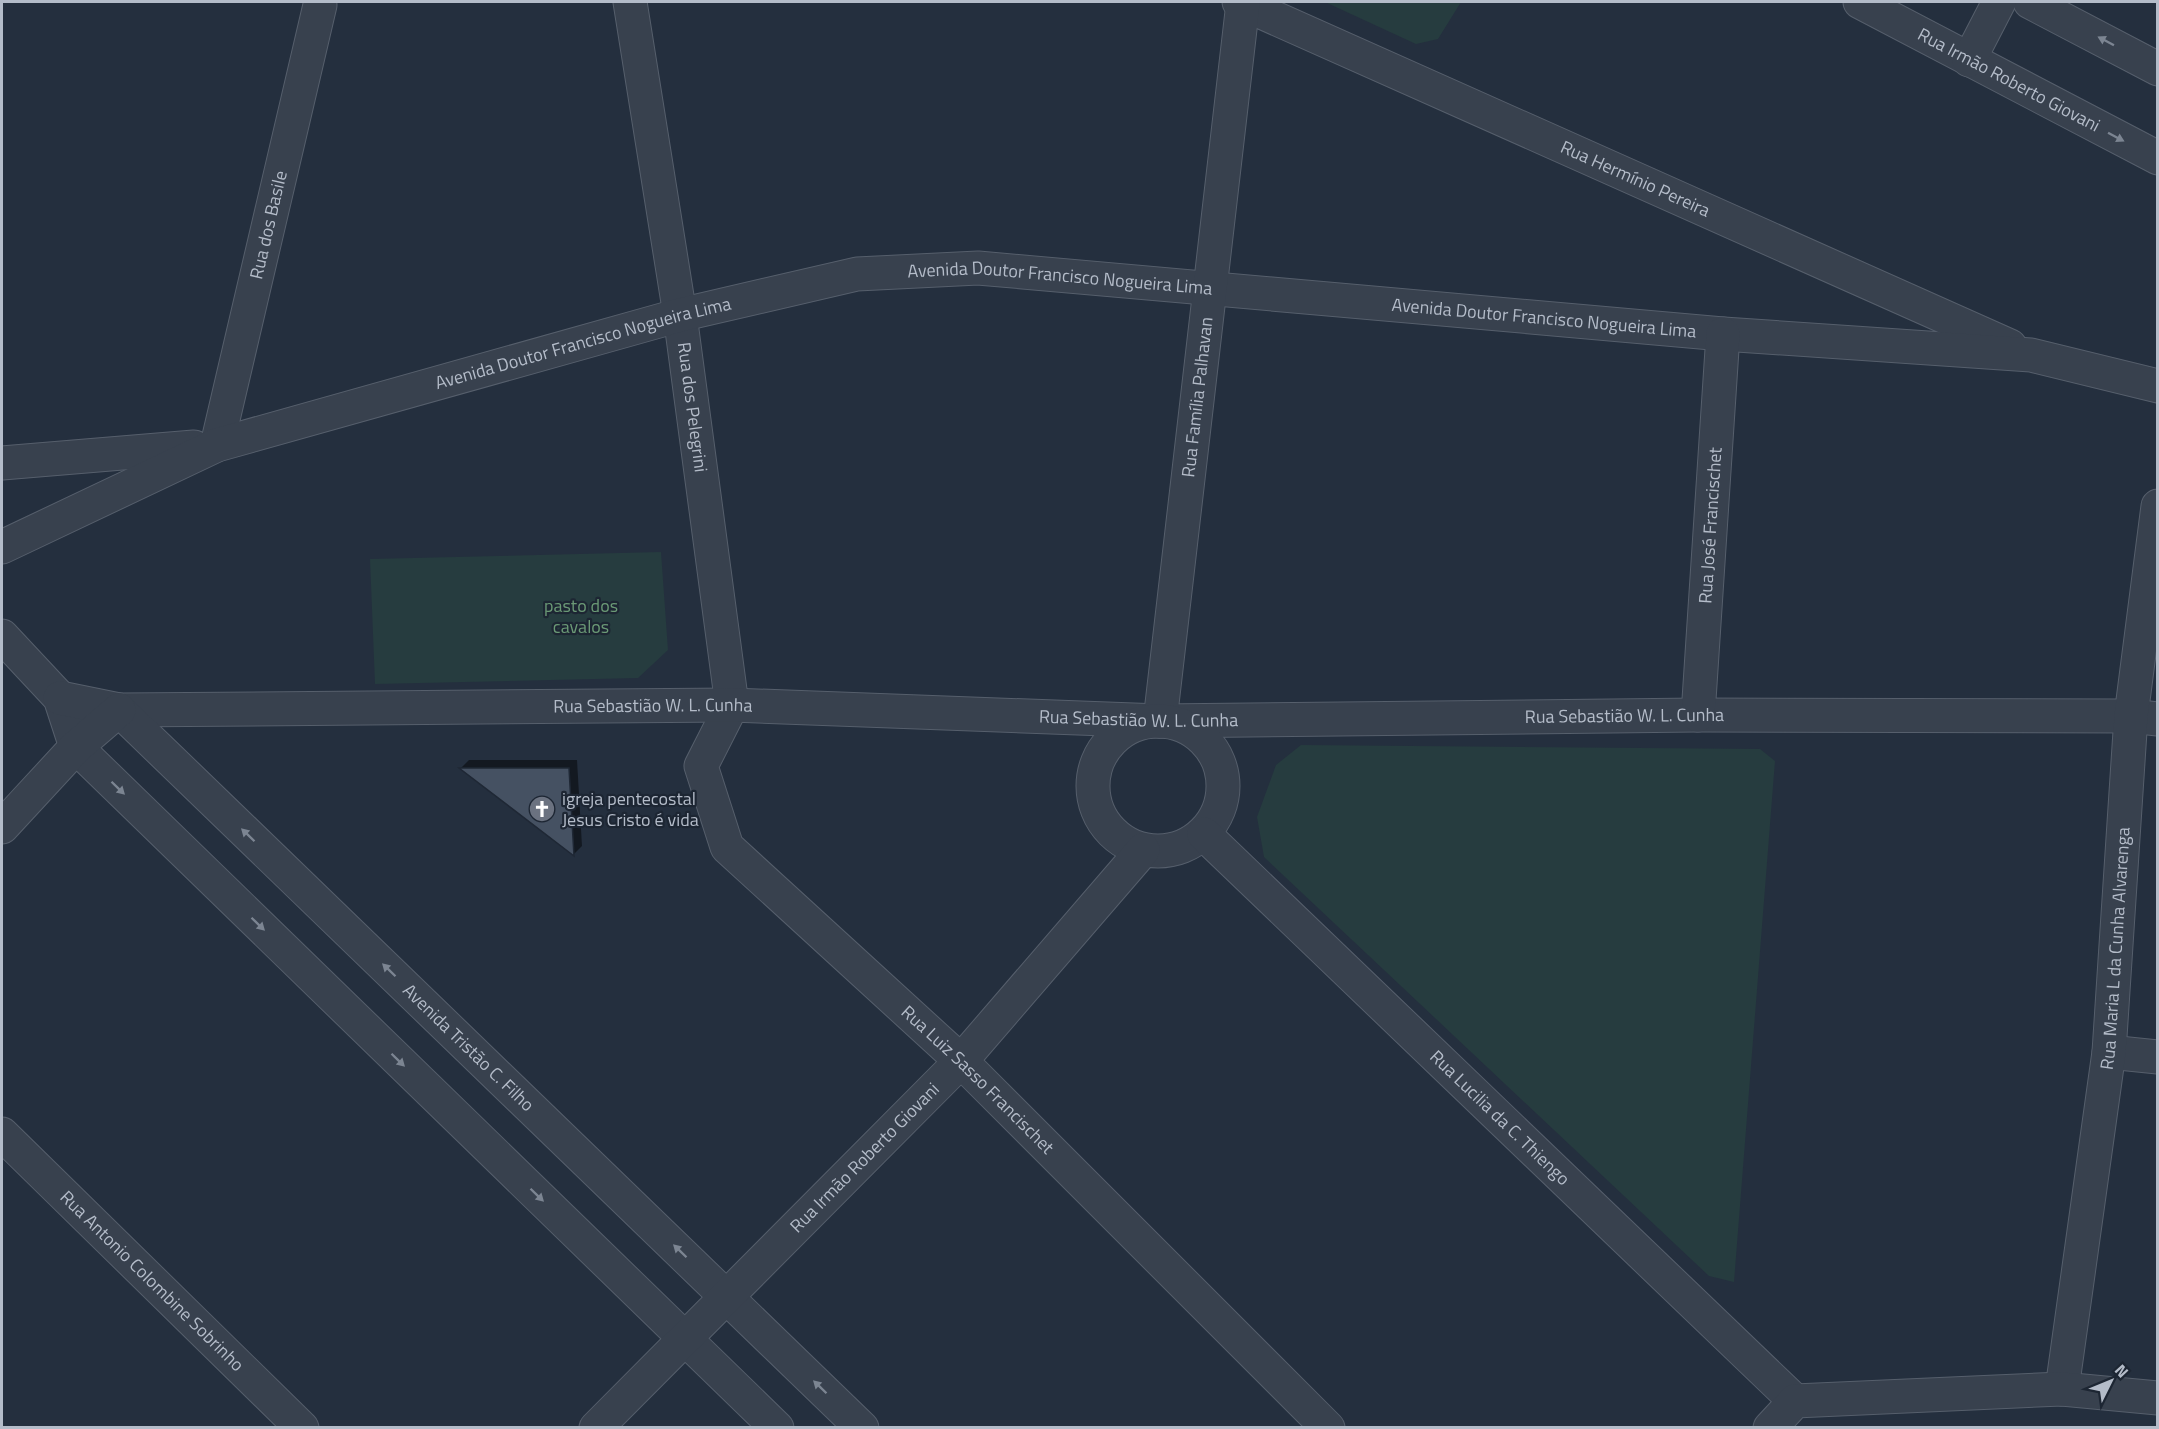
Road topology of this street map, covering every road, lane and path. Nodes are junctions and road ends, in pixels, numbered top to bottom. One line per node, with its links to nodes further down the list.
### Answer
1 (630, 2): 11 (street, Rua dos Pelegrini)
2 (1241, 2): 10 (street, Rua Família Palhavan); 13 (street, Rua Hermínio Pereira)
3 (1860, 2): 7 (street, Rua Irmão Roberto Giovani)
4 (1999, 2): 7 (street)
5 (2030, 2): 8 (street, one-way to 5)
6 (320, 4): 15 (street, Rua dos Basile)
7 (1969, 60): 9 (street, Rua Irmão Roberto Giovani, one-way to 9)
8 (2157, 69)
9 (2157, 159)
10 (1209, 287): 11 (street, Avenida Doutor Francisco Nogueira Lima); 12 (street, Avenida Doutor Francisco Nogueira Lima); 25 (street, Rua Família Palhavan)
11 (680, 315): 15 (street, Avenida Doutor Francisco Nogueira Lima); 21 (street, Rua dos Pelegrini)
12 (1723, 334): 13 (street, Avenida Doutor Francisco Nogueira Lima); 23 (street, Rua José Francischet)
13 (2031, 355): 14 (street, Avenida Doutor Francisco Nogueira Lima)
14 (2157, 386)
15 (217, 445): 16 (street); 18 (street, Avenida Doutor Francisco Nogueira Lima)
16 (2, 463)
17 (2157, 506): 24 (street, Rua Maria L da Cunha Alvarenga)
18 (2, 547)
19 (2, 636): 20 (street)
20 (60, 698): 22 (street); 26 (street)
21 (732, 705): 22 (street, Rua Sebastião W. L. Cunha); 25 (street, Rua Sebastião W. L. Cunha); 32 (street, Rua Luiz Sasso Francischet)
22 (119, 710): 26 (street); 34 (street, Avenida Tristão C. Filho, one-way to 22)
23 (1698, 715): 24 (street, Rua Sebastião W. L. Cunha); 25 (street, Rua Sebastião W. L. Cunha)
24 (2144, 718): 30 (street, Rua Maria L da Cunha Alvarenga)
25 (1160, 721): 28 (street); 29 (street)
26 (76, 747): 27 (street); 35 (street, one-way to 35)
27 (2, 827)
28 (1204, 834): 29 (street); 38 (street, Rua Lucilia da C. Thiengo)
29 (1143, 850): 32 (street, Rua Irmão Roberto Giovani)
30 (2109, 1052): 31 (street); 36 (street, Rua Maria L da Cunha Alvarenga)
31 (2157, 1057)
32 (961, 1060): 34 (street, Rua Irmão Roberto Giovani); 43 (street, Rua Luiz Sasso Francischet)
33 (2, 1134): 39 (street, Rua Antonio Colombine Sobrinho)
34 (727, 1296): 35 (street, Rua Irmão Roberto Giovani); 42 (street, Avenida Tristão C. Filho, one-way to 34)
35 (685, 1339): 40 (street, Rua Irmão Roberto Giovani); 41 (street)
36 (2062, 1389): 37 (street); 38 (street)
37 (2157, 1398)
38 (1795, 1401): 44 (street)
39 (302, 1428)
40 (596, 1428)
41 (777, 1428)
42 (862, 1428)
43 (1328, 1428)
44 (1770, 1428)

